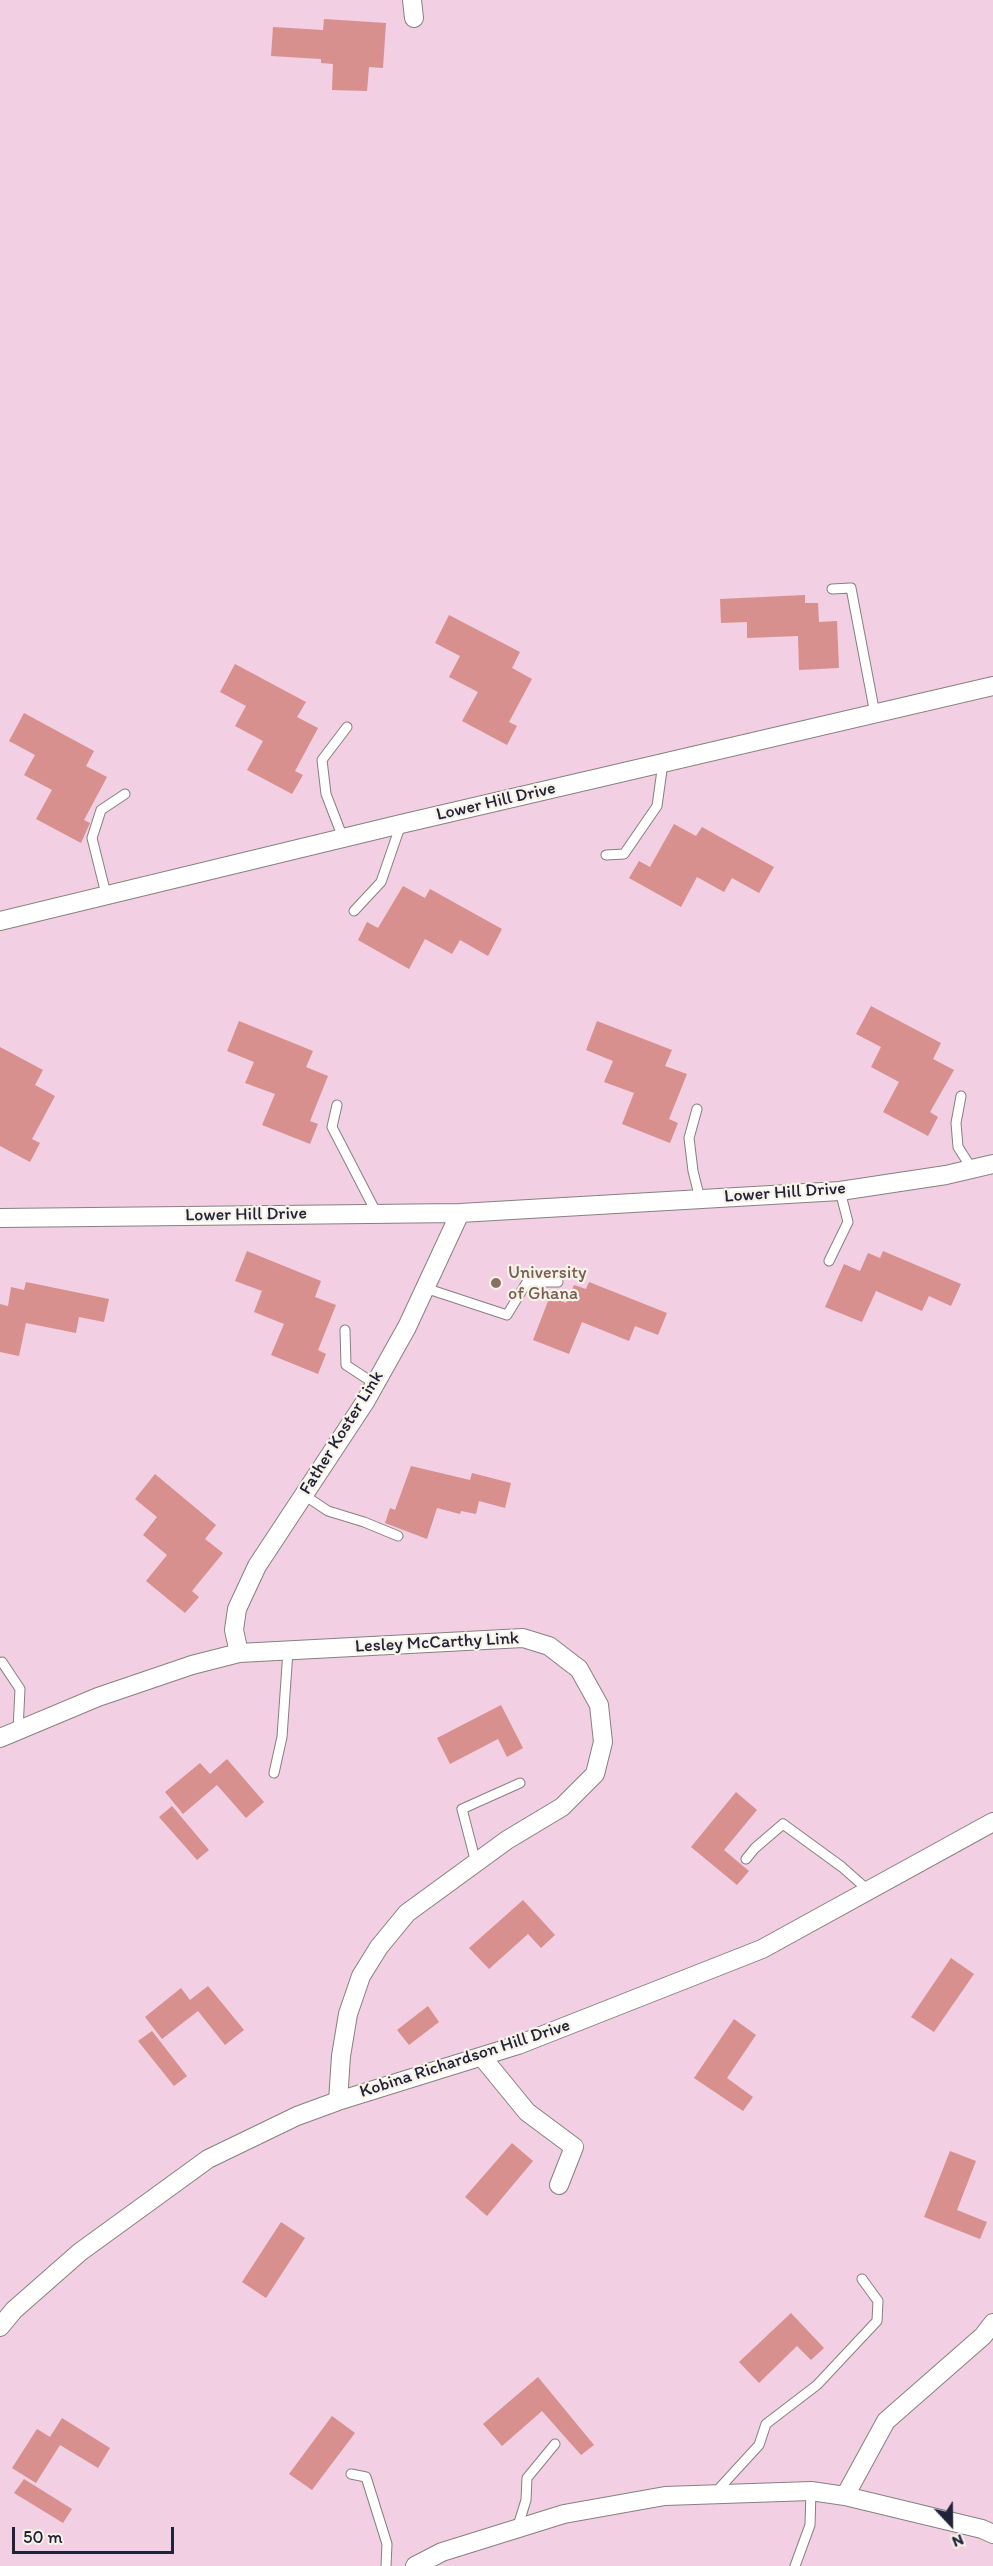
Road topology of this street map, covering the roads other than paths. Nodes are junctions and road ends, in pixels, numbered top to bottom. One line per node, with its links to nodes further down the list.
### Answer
1 (832, 589): 3 (lane)
2 (993, 686): 3 (street, Lower Hill Drive)
3 (875, 714): 5 (street, Lower Hill Drive)
4 (347, 727): 8 (lane)
5 (663, 763): 7 (street, Lower Hill Drive); 9 (lane)
6 (125, 794): 10 (lane)
7 (401, 824): 8 (street, Lower Hill Drive); 11 (lane)
8 (343, 838): 10 (street, Lower Hill Drive)
9 (606, 855)
10 (106, 894): 12 (street, Lower Hill Drive)
11 (354, 911)
12 (0, 921)
13 (961, 1096): 17 (lane)
14 (337, 1105): 21 (lane)
15 (697, 1109): 19 (lane)
16 (993, 1164): 17 (street, Lower Hill Drive)
17 (972, 1169): 18 (street, Lower Hill Drive)
18 (840, 1191): 19 (street, Lower Hill Drive); 23 (lane)
19 (700, 1199): 20 (street, Lower Hill Drive)
20 (460, 1213): 21 (street, Lower Hill Drive); 25 (street, Father Koster Link)
21 (377, 1214): 22 (street, Lower Hill Drive)
22 (0, 1218)
23 (829, 1261)
24 (558, 1282): 25 (lane)
25 (425, 1288): 27 (street, Father Koster Link)
26 (345, 1330): 27 (lane)
27 (375, 1384): 28 (street, Father Koster Link)
28 (304, 1495): 29 (lane); 31 (street, Father Koster Link)
29 (398, 1536)
30 (288, 1651): 31 (street, Lesley McCarthy Link); 35 (lane); 39 (street, Lesley McCarthy Link)
31 (238, 1653): 33 (street, Lesley McCarthy Link)
32 (2, 1662): 33 (lane)
33 (18, 1730): 34 (street, Lesley McCarthy Link)
34 (0, 1737)
35 (274, 1773)
36 (520, 1783): 39 (lane)
37 (993, 1822): 40 (street, Kobina Richardson Hill Drive)
38 (746, 1859): 40 (lane)
39 (476, 1863): 42 (street, Lesley McCarthy Link)
40 (868, 1890): 41 (street, Kobina Richardson Hill Drive)
41 (482, 2057): 42 (street, Kobina Richardson Hill Drive); 43 (street)
42 (338, 2101): 46 (street, Kobina Richardson Hill Drive)
43 (559, 2185)
44 (862, 2279): 50 (lane)
45 (993, 2323): 51 (street)
46 (0, 2327)
47 (555, 2444): 52 (lane)
48 (351, 2474): 54 (lane)
49 (811, 2491): 50 (street); 51 (street); 56 (lane)
50 (715, 2493): 52 (street)
51 (845, 2496): 53 (street)
52 (517, 2529): 55 (street)
53 (993, 2534)
54 (386, 2566)
55 (415, 2566)
56 (795, 2566)

